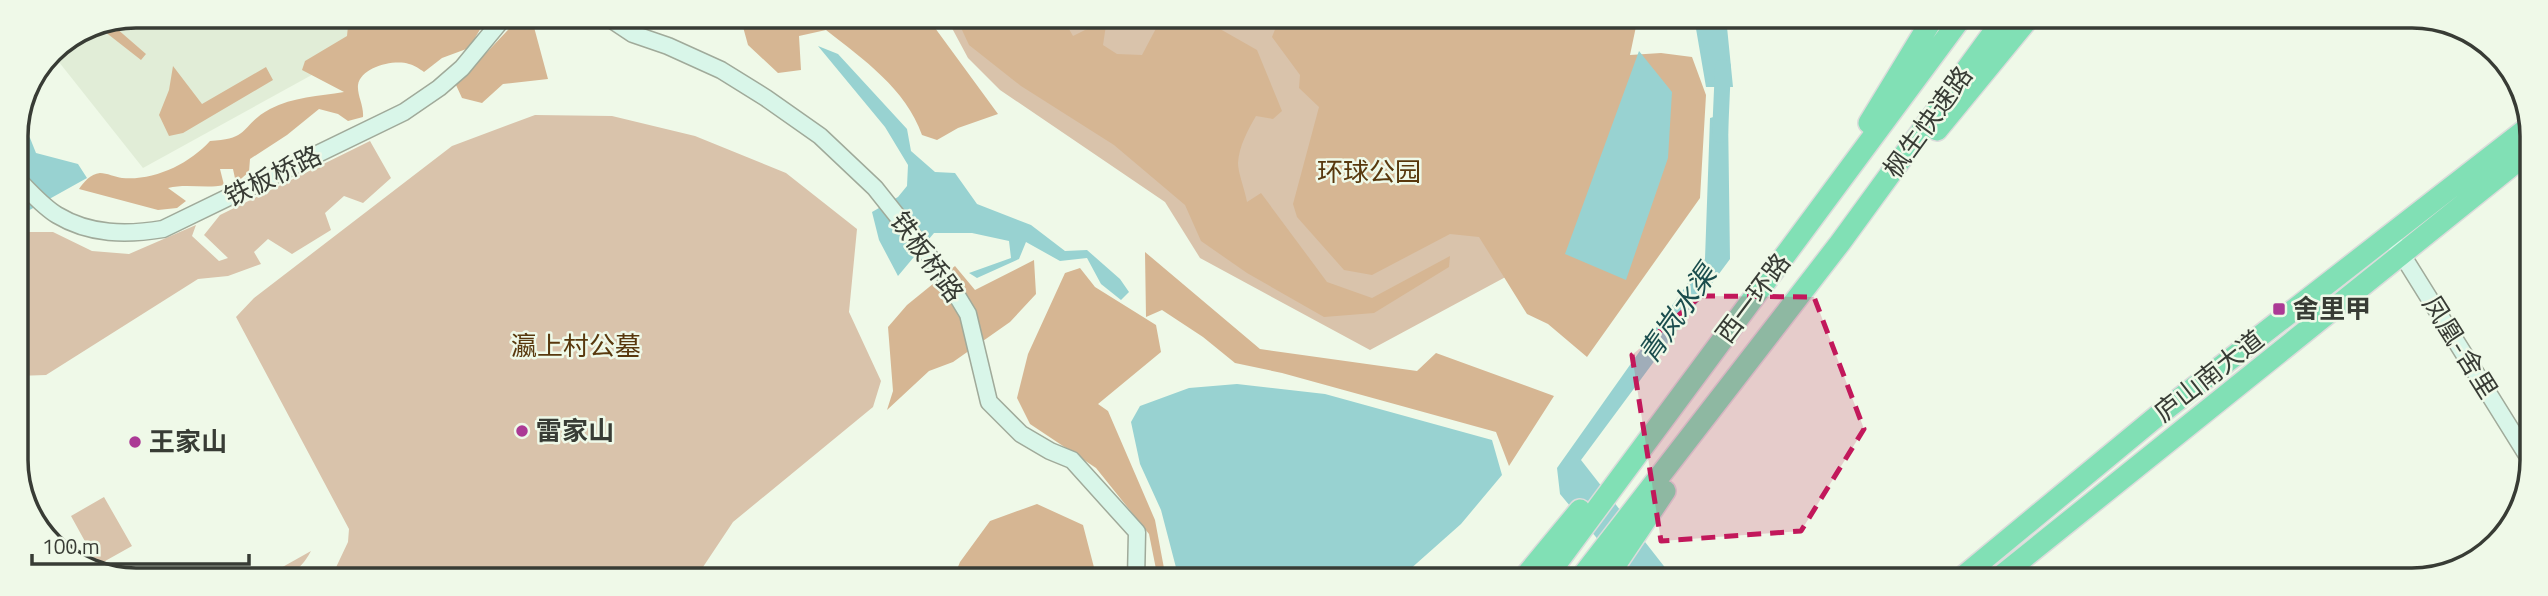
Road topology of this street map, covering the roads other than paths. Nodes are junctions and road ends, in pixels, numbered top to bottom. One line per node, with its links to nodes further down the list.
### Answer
1 (495, 28): 9 (street, 铁板桥路)
2 (624, 28): 18 (street, 铁板桥路)
3 (1927, 28): 11 (highway)
4 (1954, 28): 11 (highway, 西一环路)
5 (1997, 28): 10 (highway, 枫生快速路)
6 (2021, 28): 13 (highway)
7 (2520, 134): 12 (highway, 庐山南大道)
8 (2520, 159): 14 (highway, 庐山南大道)
9 (28, 189)
10 (1878, 192): 13 (highway, 西一环路)
11 (1812, 222): 15 (highway, 西一环路)
12 (2389, 235): 14 (street, 凤凰-舍里); 23 (highway, 庐山南大道)
13 (1840, 243): 16 (highway, 西一环路)
14 (2402, 254): 17 (street, 凤凰-舍里); 24 (highway, 庐山南大道)
15 (1724, 336): 19 (highway); 20 (highway, 西一环路)
16 (1757, 351): 21 (highway, 西一环路); 22 (highway)
17 (2520, 444)
18 (1136, 568)
19 (1532, 568)
20 (1553, 568)
21 (1589, 568)
22 (1613, 568)
23 (1974, 568)
24 (2011, 568)

